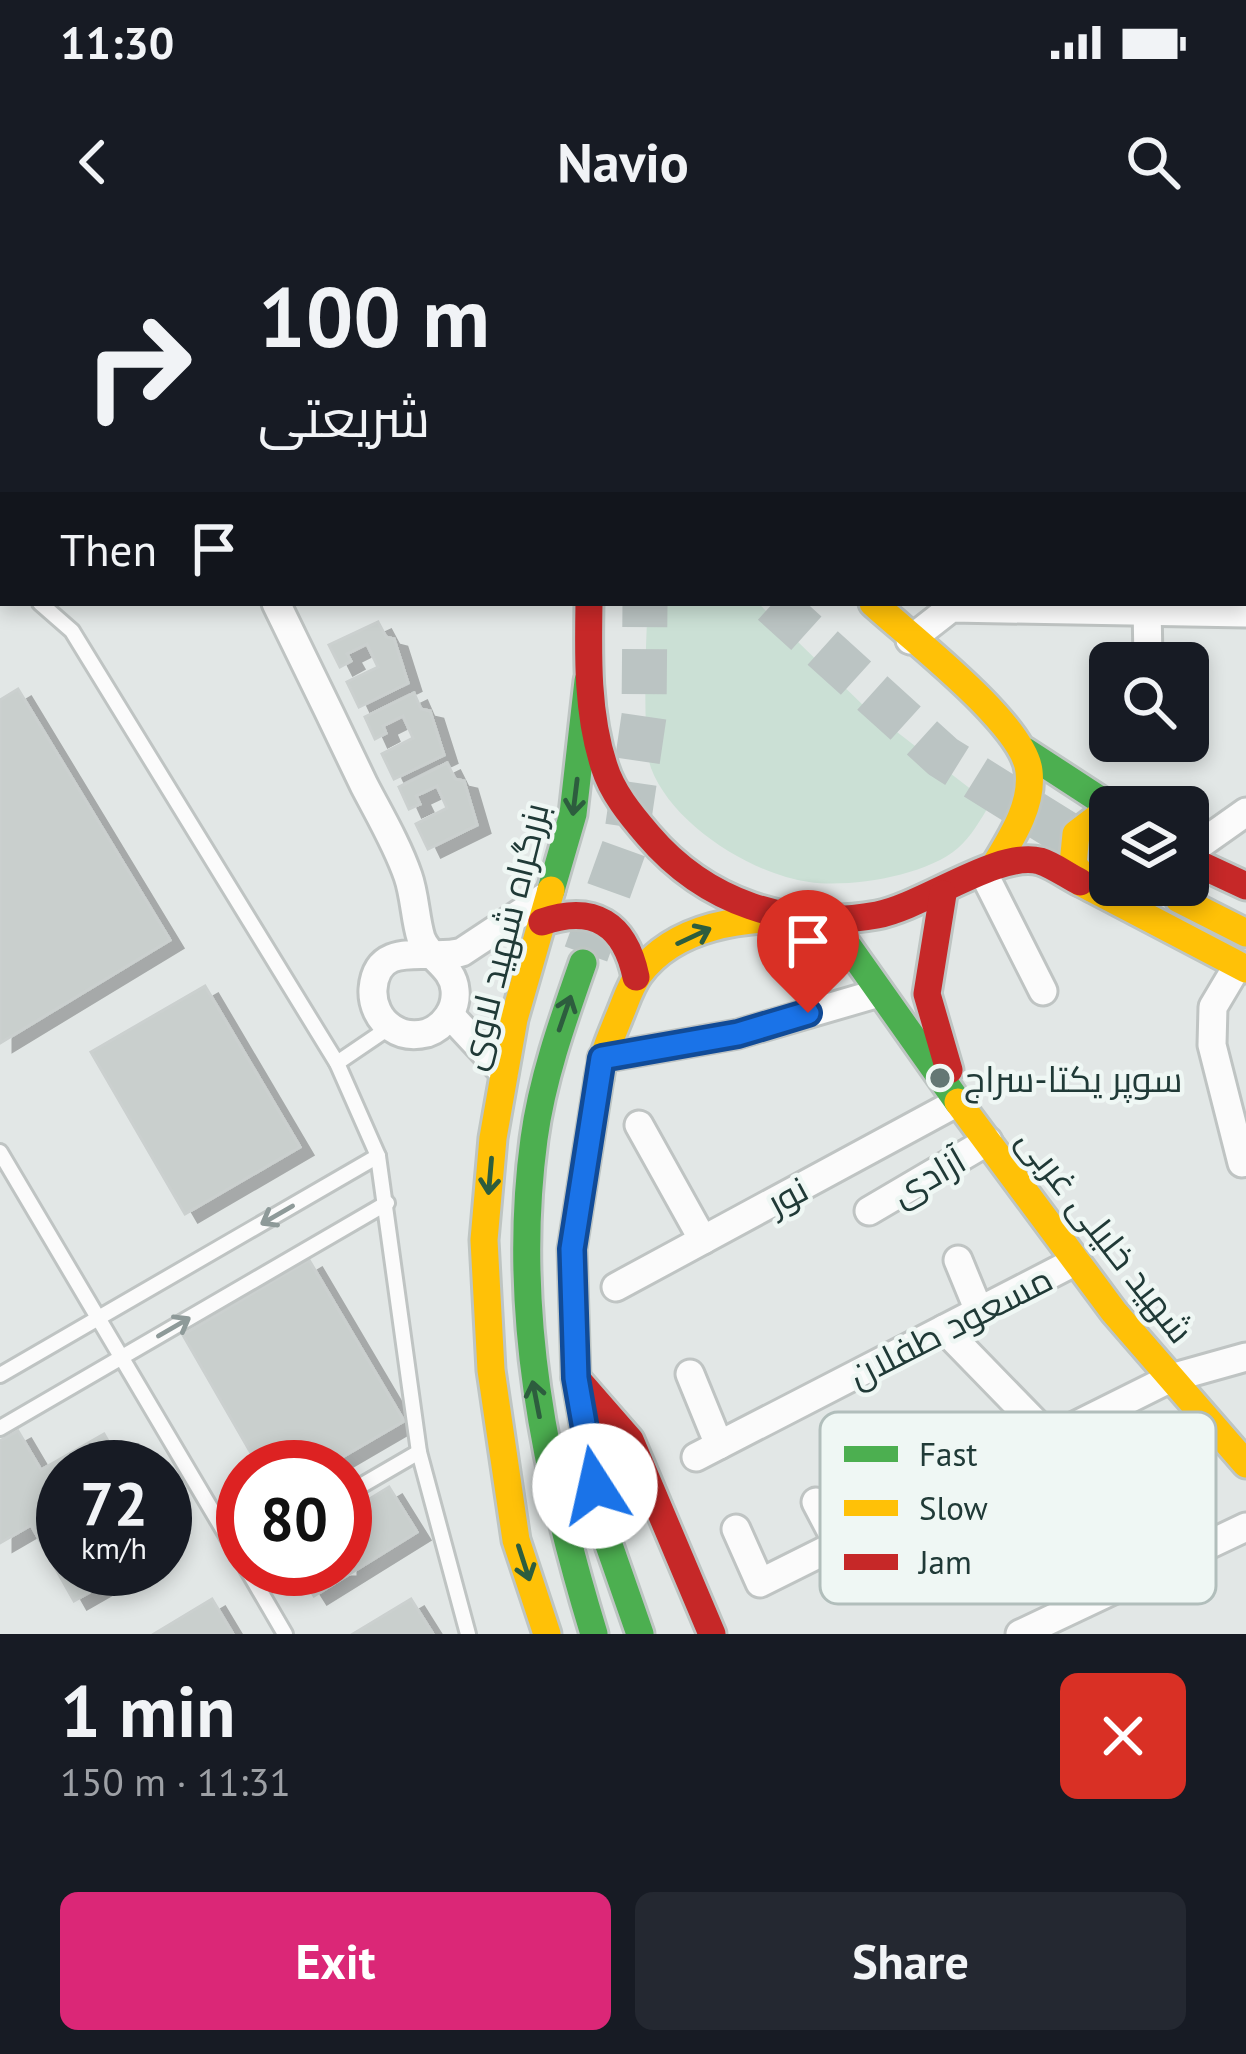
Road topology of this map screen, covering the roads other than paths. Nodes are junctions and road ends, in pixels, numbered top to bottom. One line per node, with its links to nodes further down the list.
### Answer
1 (43, 606): 36 (lane)
2 (277, 606): 27 (street)
3 (589, 606): 10 (main road)
4 (876, 606): 8 (main road)
5 (1029, 606): 6 (street); 8 (street)
6 (1147, 607): 7 (street); 9 (street)
7 (1246, 613)
8 (910, 640): 11 (main road)
9 (1148, 642)
10 (588, 681): 24 (main road, بزرگراه شهید لاوی, one-way to 24); 25 (main road)
11 (1024, 751): 12 (main road); 17 (main road)
12 (1089, 793)
13 (1246, 812): 15 (street)
14 (1089, 824): 18 (main road)
15 (1209, 840)
16 (1209, 867): 20 (main road)
17 (989, 869): 19 (main road); 21 (main road); 31 (street)
18 (1089, 884)
19 (1089, 886)
20 (1246, 886)
21 (943, 894): 25 (main road); 38 (main road)
22 (1126, 906): 29 (main road)
23 (1193, 906): 26 (main road)
24 (546, 908): 27 (street); 30 (main road); 37 (main road, بزرگراه شهید لاوی)
25 (814, 918): 30 (main road, one-way to 25); 32 (main road, شهید خلیلی غربی)
26 (1246, 933)
27 (433, 956): 33 (street); 34 (street)
28 (583, 962): 81 (main road, one-way to 28)
29 (1242, 967): 43 (street)
30 (635, 977): 35 (main road)
31 (1042, 992)
32 (879, 994): 35 (street); 38 (main road, شهید خلیلی غربی)
33 (450, 1015): 34 (street); 37 (street)
34 (390, 1027): 36 (lane)
35 (602, 1058): 59 (main road)
36 (337, 1063): 42 (lane)
37 (504, 1073): 80 (main road, بزرگراه شهید لاوی, one-way to 80)
38 (958, 1102): 40 (main road, شهید خلیلی غربی); 46 (street, نور)
39 (639, 1125): 46 (street)
40 (988, 1141): 45 (street, آزادی); 48 (main road, شهید خلیلی غربی)
41 (0, 1152): 53 (lane)
42 (378, 1156): 44 (lane); 53 (lane, one-way to 53)
43 (1242, 1162)
44 (387, 1203): 56 (lane, one-way to 44); 66 (lane)
45 (869, 1210)
46 (703, 1240): 49 (street, نور)
47 (958, 1261): 52 (street)
48 (1076, 1261): 52 (street, مسعود طفلان); 60 (main road, شهید خلیلی غربی)
49 (643, 1273): 50 (street, نور); 51 (street)
50 (616, 1287)
51 (659, 1298)
52 (979, 1311): 54 (street, مسعود طفلان)
53 (98, 1318): 56 (lane); 58 (lane)
54 (944, 1329): 57 (street, مسعود طفلان); 61 (street)
55 (1246, 1357): 60 (street)
56 (122, 1358): 64 (lane); 71 (lane)
57 (690, 1374)
58 (0, 1375)
59 (576, 1378): 82 (main road); 83 (main road)
60 (1171, 1378): 62 (street); 63 (main road, شهید خلیلی غربی)
61 (1025, 1412)
62 (1104, 1412)
63 (1201, 1412)
64 (0, 1429)
65 (1216, 1430): 67 (main road, شهید خلیلی غربی)
66 (419, 1452): 68 (lane); 79 (lane)
67 (1246, 1464)
68 (372, 1479)
69 (815, 1502): 70 (street)
70 (820, 1511)
71 (216, 1516)
72 (1246, 1527): 74 (street)
73 (736, 1529): 75 (street)
74 (1216, 1541)
75 (820, 1553)
76 (263, 1596): 78 (lane)
77 (1083, 1604): 84 (street)
78 (285, 1634)
79 (468, 1634)
80 (547, 1634)
81 (595, 1634)
82 (640, 1634)
83 (712, 1634)
84 (1020, 1634)

